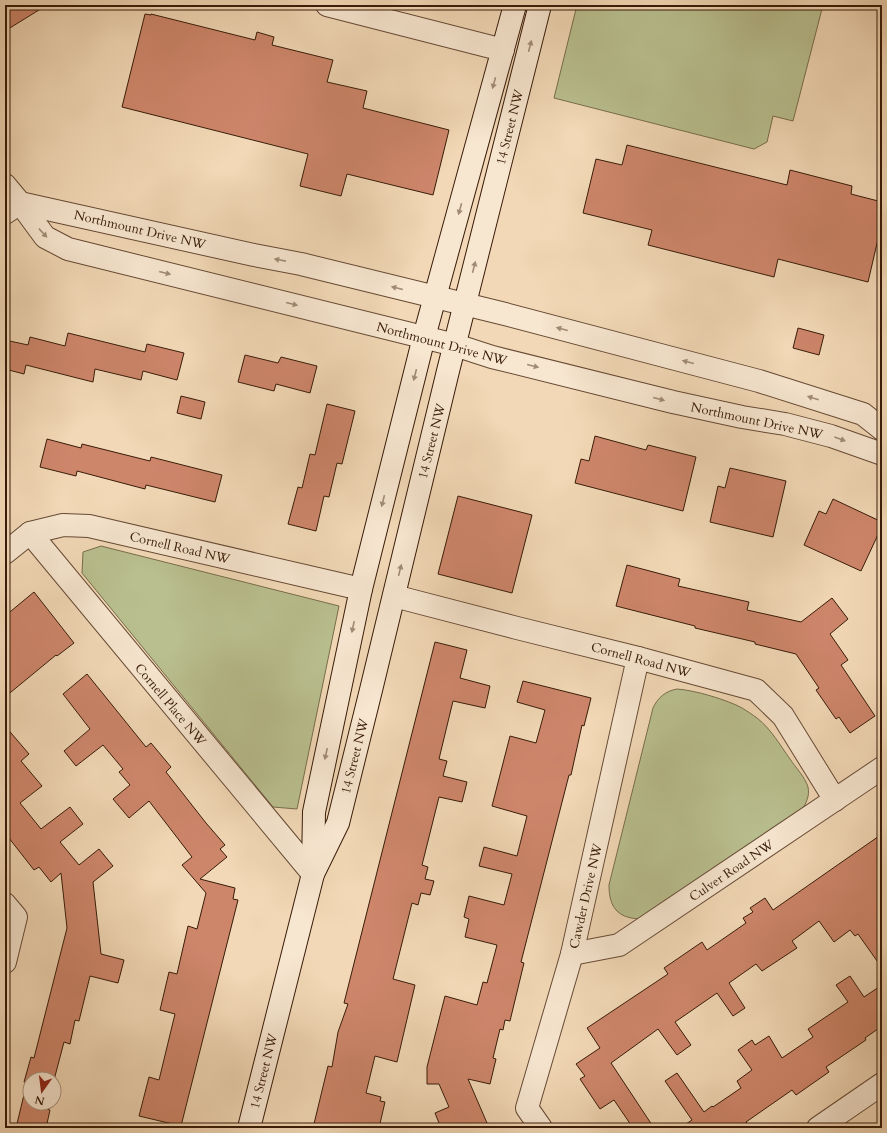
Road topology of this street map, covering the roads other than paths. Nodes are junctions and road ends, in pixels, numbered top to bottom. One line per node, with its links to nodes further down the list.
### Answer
1 (327, 5): 4 (street)
2 (515, 5): 4 (street, 14 Street NW)
3 (540, 5): 8 (street, 14 Street NW, one-way to 3)
4 (503, 50): 7 (street, 14 Street NW, one-way to 7)
5 (5, 185): 6 (street)
6 (12, 208): 7 (street, Northmount Drive NW, one-way to 6); 9 (street, Northmount Drive NW, one-way to 9)
7 (435, 297): 8 (street, Northmount Drive NW); 9 (street, 14 Street NW)
8 (465, 305): 10 (street, 14 Street NW); 11 (street, Northmount Drive NW, one-way to 8)
9 (424, 337): 10 (street, Northmount Drive NW); 15 (street, 14 Street NW, one-way to 15)
10 (455, 344): 12 (street, Northmount Drive NW, one-way to 12); 16 (street, 14 Street NW, one-way to 10)
11 (882, 429)
12 (882, 454)
13 (30, 533): 14 (street, Cornell Road NW); 15 (street, Cornell Road NW); 20 (street, Cornell Place NW)
14 (5, 553)
15 (361, 589): 20 (street, 14 Street NW, one-way to 20)
16 (394, 596): 17 (street, Cornell Road NW); 20 (street, 14 Street NW)
17 (638, 658): 19 (street, Cornell Road NW); 22 (street, Cawder Drive NW)
18 (882, 768): 19 (street, Culver Road NW)
19 (835, 800): 22 (street, Culver Road NW)
20 (313, 874): 25 (street, 14 Street NW)
21 (5, 904): 23 (street)
22 (572, 954): 26 (street, Cawder Drive NW)
23 (5, 962)
24 (882, 1084): 27 (street)
25 (249, 1128)
26 (541, 1128)
27 (818, 1128)

